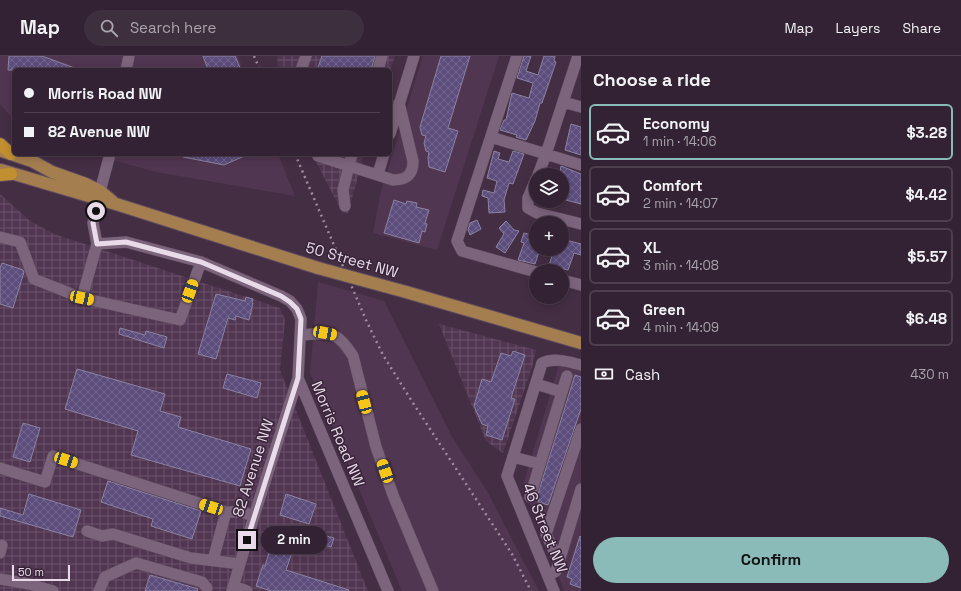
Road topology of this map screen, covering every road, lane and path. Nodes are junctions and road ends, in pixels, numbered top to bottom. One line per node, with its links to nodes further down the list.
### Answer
1 (129, 56): 7 (street)
2 (306, 56): 8 (street)
3 (382, 56): 9 (street)
4 (414, 56): 11 (street)
5 (517, 56): 14 (street)
6 (578, 56): 10 (street)
7 (126, 68)
8 (302, 68)
9 (379, 68)
10 (564, 102): 12 (street); 17 (street)
11 (399, 103): 13 (street); 27 (street)
12 (581, 106)
13 (392, 127)
14 (491, 137): 17 (street); 35 (street)
15 (0, 144): 16 (highway)
16 (5, 152)
17 (546, 154): 23 (street); 25 (street)
18 (17, 156): 28 (main road, 50 Street NW)
19 (109, 156): 28 (street)
20 (318, 156): 24 (street)
21 (351, 156): 24 (street)
22 (383, 156): 27 (street)
23 (581, 164)
24 (349, 165): 27 (street); 30 (street)
25 (541, 168)
26 (4, 173): 28 (main road, 50 Street NW)
27 (378, 174)
28 (99, 195): 33 (street); 40 (main road, 50 Street NW, bridge)
29 (529, 196): 31 (street)
30 (345, 206)
31 (581, 224)
32 (0, 237): 38 (street)
33 (97, 244): 34 (street, Morris Road NW); 38 (street)
34 (201, 262): 38 (street); 39 (street, Morris Road NW)
35 (529, 270)
36 (569, 282): 37 (street)
37 (581, 286)
38 (82, 298)
39 (301, 335): 43 (street, Morris Road NW); 66 (street)
40 (581, 343)
41 (581, 365): 44 (street)
42 (567, 376): 45 (street)
43 (298, 378): 53 (street, 82 Avenue NW); 65 (street, Morris Road NW)
44 (536, 384): 45 (street); 47 (street)
45 (562, 392): 48 (street)
46 (581, 429): 56 (street)
47 (513, 457): 48 (street); 58 (street, 46 Street NW)
48 (540, 464): 51 (street)
49 (0, 468): 52 (street)
50 (581, 489): 56 (street)
51 (530, 496)
52 (226, 512): 53 (street); 55 (street)
53 (254, 516): 57 (street, 82 Avenue NW)
54 (86, 531): 55 (street)
55 (213, 560): 57 (street)
56 (559, 562): 58 (street)
57 (240, 564): 60 (street, 82 Avenue NW)
58 (548, 576): 67 (street, 46 Street NW)
59 (0, 579): 62 (street)
60 (232, 589): 64 (street)
61 (210, 590): 63 (street)
62 (53, 591)
63 (99, 591)
64 (247, 591)
65 (388, 591)
66 (433, 591)
67 (554, 591)

